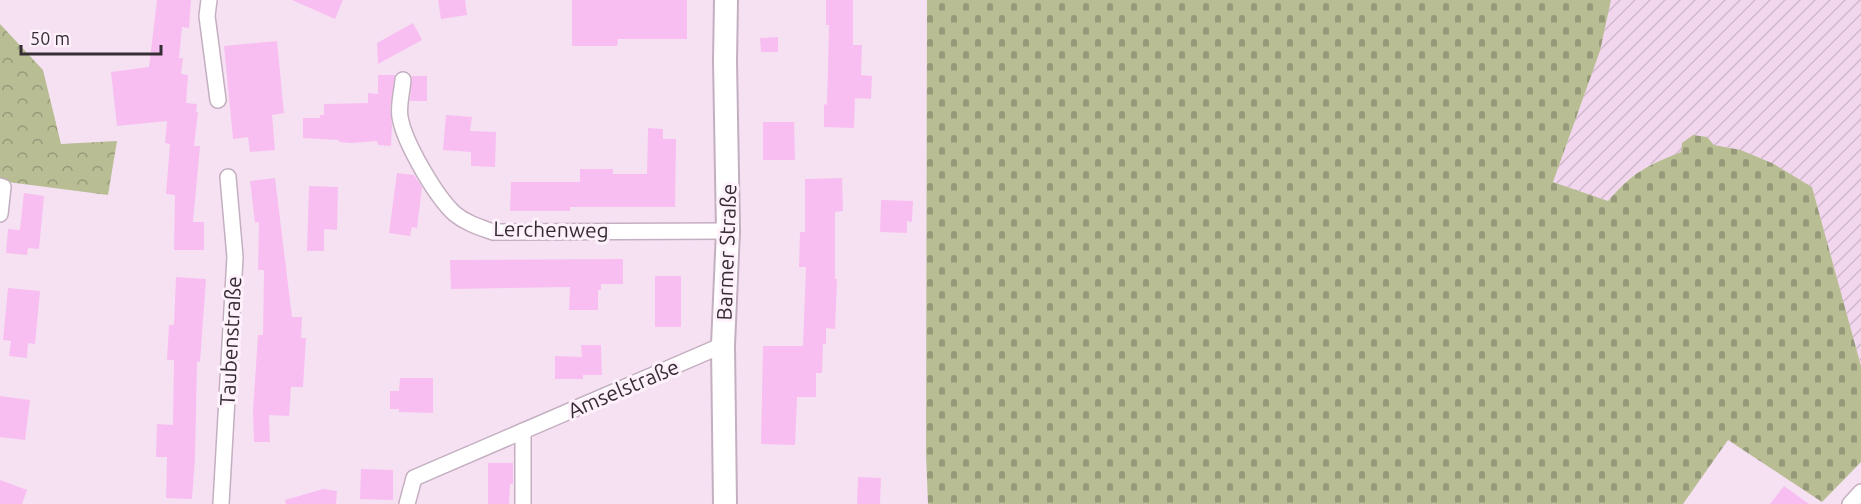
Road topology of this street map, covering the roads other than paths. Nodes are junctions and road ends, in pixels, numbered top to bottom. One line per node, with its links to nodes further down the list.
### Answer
1 (209, 0): 4 (street)
2 (726, 0): 8 (main road, Barmer Straße)
3 (403, 80): 8 (street, Lerchenweg)
4 (218, 100)
5 (228, 177): 12 (street, Taubenstraße)
6 (0, 186): 7 (street)
7 (0, 214)
8 (728, 231): 9 (main road, Barmer Straße)
9 (723, 345): 10 (street, Amselstraße); 15 (main road, Barmer Straße)
10 (522, 431): 13 (street, Amselstraße); 14 (street)
11 (1861, 492): 16 (street)
12 (221, 504)
13 (407, 504)
14 (523, 504)
15 (725, 504)
16 (1850, 504)

